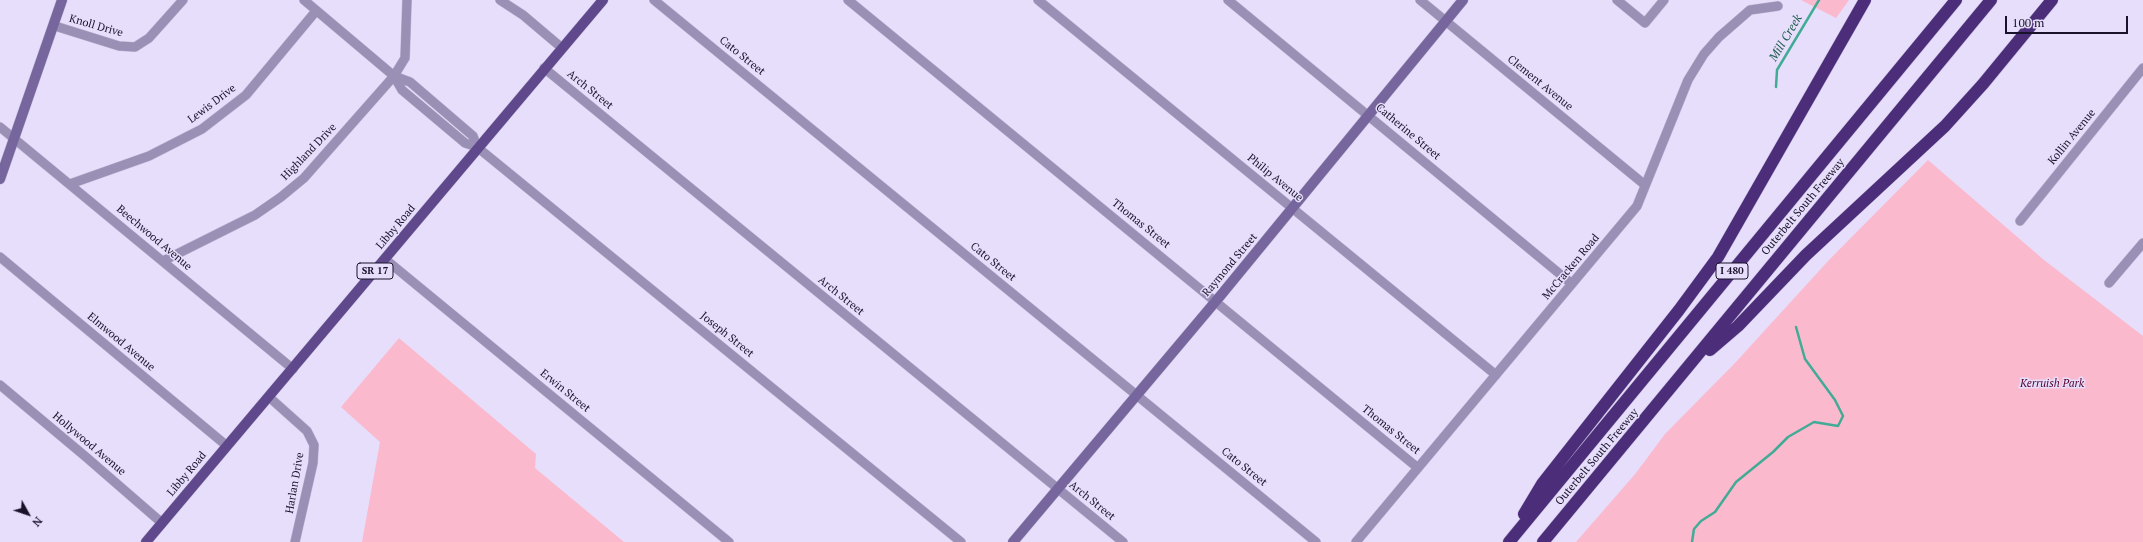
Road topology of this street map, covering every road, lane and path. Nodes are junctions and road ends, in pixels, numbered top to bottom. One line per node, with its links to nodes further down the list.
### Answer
1 (62, 0): 22 (street)
2 (183, 0): 22 (street, Knoll Drive)
3 (304, 0): 20 (street, Joseph Street)
4 (406, 0): 26 (street, Highland Drive)
5 (500, 0): 23 (street)
6 (603, 0): 23 (main road, Libby Road / SR 17)
7 (654, 0): 47 (street, Cato Street)
8 (848, 0): 42 (street, Thomas Street)
9 (1038, 0): 34 (street, Philip Avenue)
10 (1228, 0): 27 (street, Catherine Street)
11 (1420, 0): 21 (street, Clement Avenue)
12 (1462, 0): 21 (street, Raymond Street)
13 (1617, 0): 14 (street)
14 (1664, 0)
15 (1866, 0): 61 (highway)
16 (1956, 0): 61 (highway, Outerbelt South Freeway / I 480)
17 (1991, 0): 45 (highway, Outerbelt South Freeway / I 480)
18 (2052, 0): 45 (highway)
19 (1778, 6): 33 (street, McCracken Road)
20 (316, 11): 26 (street, Joseph Street); 32 (street, Lewis Drive)
21 (1445, 21): 27 (street, Raymond Street); 33 (street, Clement Avenue)
22 (55, 26): 29 (street)
23 (562, 48): 24 (main road, Libby Road / SR 17)
24 (544, 68): 30 (main road, Libby Road / SR 17); 51 (street, Arch Street)
25 (2143, 68): 35 (street, Kollin Avenue)
26 (394, 76): 30 (street, Joseph Street); 39 (street, Highland Drive)
27 (1368, 115): 34 (street, Raymond Street); 41 (street, Catherine Street)
28 (0, 127): 29 (street, Beechwood Avenue)
29 (13, 138): 31 (street); 32 (street, Beechwood Avenue)
30 (477, 147): 38 (main road, Libby Road / SR 17); 56 (street, Joseph Street)
31 (0, 179)
32 (70, 184): 39 (street, Beechwood Avenue)
33 (1645, 185): 41 (street, McCracken Road)
34 (1292, 208): 42 (street, Raymond Street); 44 (street, Philip Avenue)
35 (2020, 220)
36 (2143, 243): 40 (street)
37 (0, 257): 49 (street, Elmwood Avenue)
38 (385, 259): 43 (main road, Libby Road / SR 17); 55 (street, Erwin Street)
39 (163, 261): 43 (street, Beechwood Avenue)
40 (2109, 283)
41 (1572, 284): 44 (street, McCracken Road)
42 (1215, 301): 47 (street, Raymond Street); 50 (street, Thomas Street)
43 (292, 370): 48 (main road, Libby Road / SR 17)
44 (1496, 375): 50 (street, McCracken Road)
45 (1680, 376): 62 (highway, Outerbelt South Freeway / I 480)
46 (0, 386): 52 (street, Hollywood Avenue)
47 (1136, 394): 51 (street, Raymond Street); 59 (street, Cato Street)
48 (269, 397): 49 (main road, Libby Road / SR 17); 54 (street, Harlan Drive)
49 (227, 446): 52 (main road, Libby Road / SR 17)
50 (1418, 468): 60 (street, McCracken Road)
51 (1058, 489): 57 (street, Raymond Street); 58 (street, Arch Street)
52 (162, 523): 53 (main road, Libby Road / SR 17)
53 (146, 542)
54 (296, 542)
55 (729, 542)
56 (962, 542)
57 (1013, 542)
58 (1123, 542)
59 (1316, 542)
60 (1356, 542)
61 (1508, 542)
62 (1543, 542)

